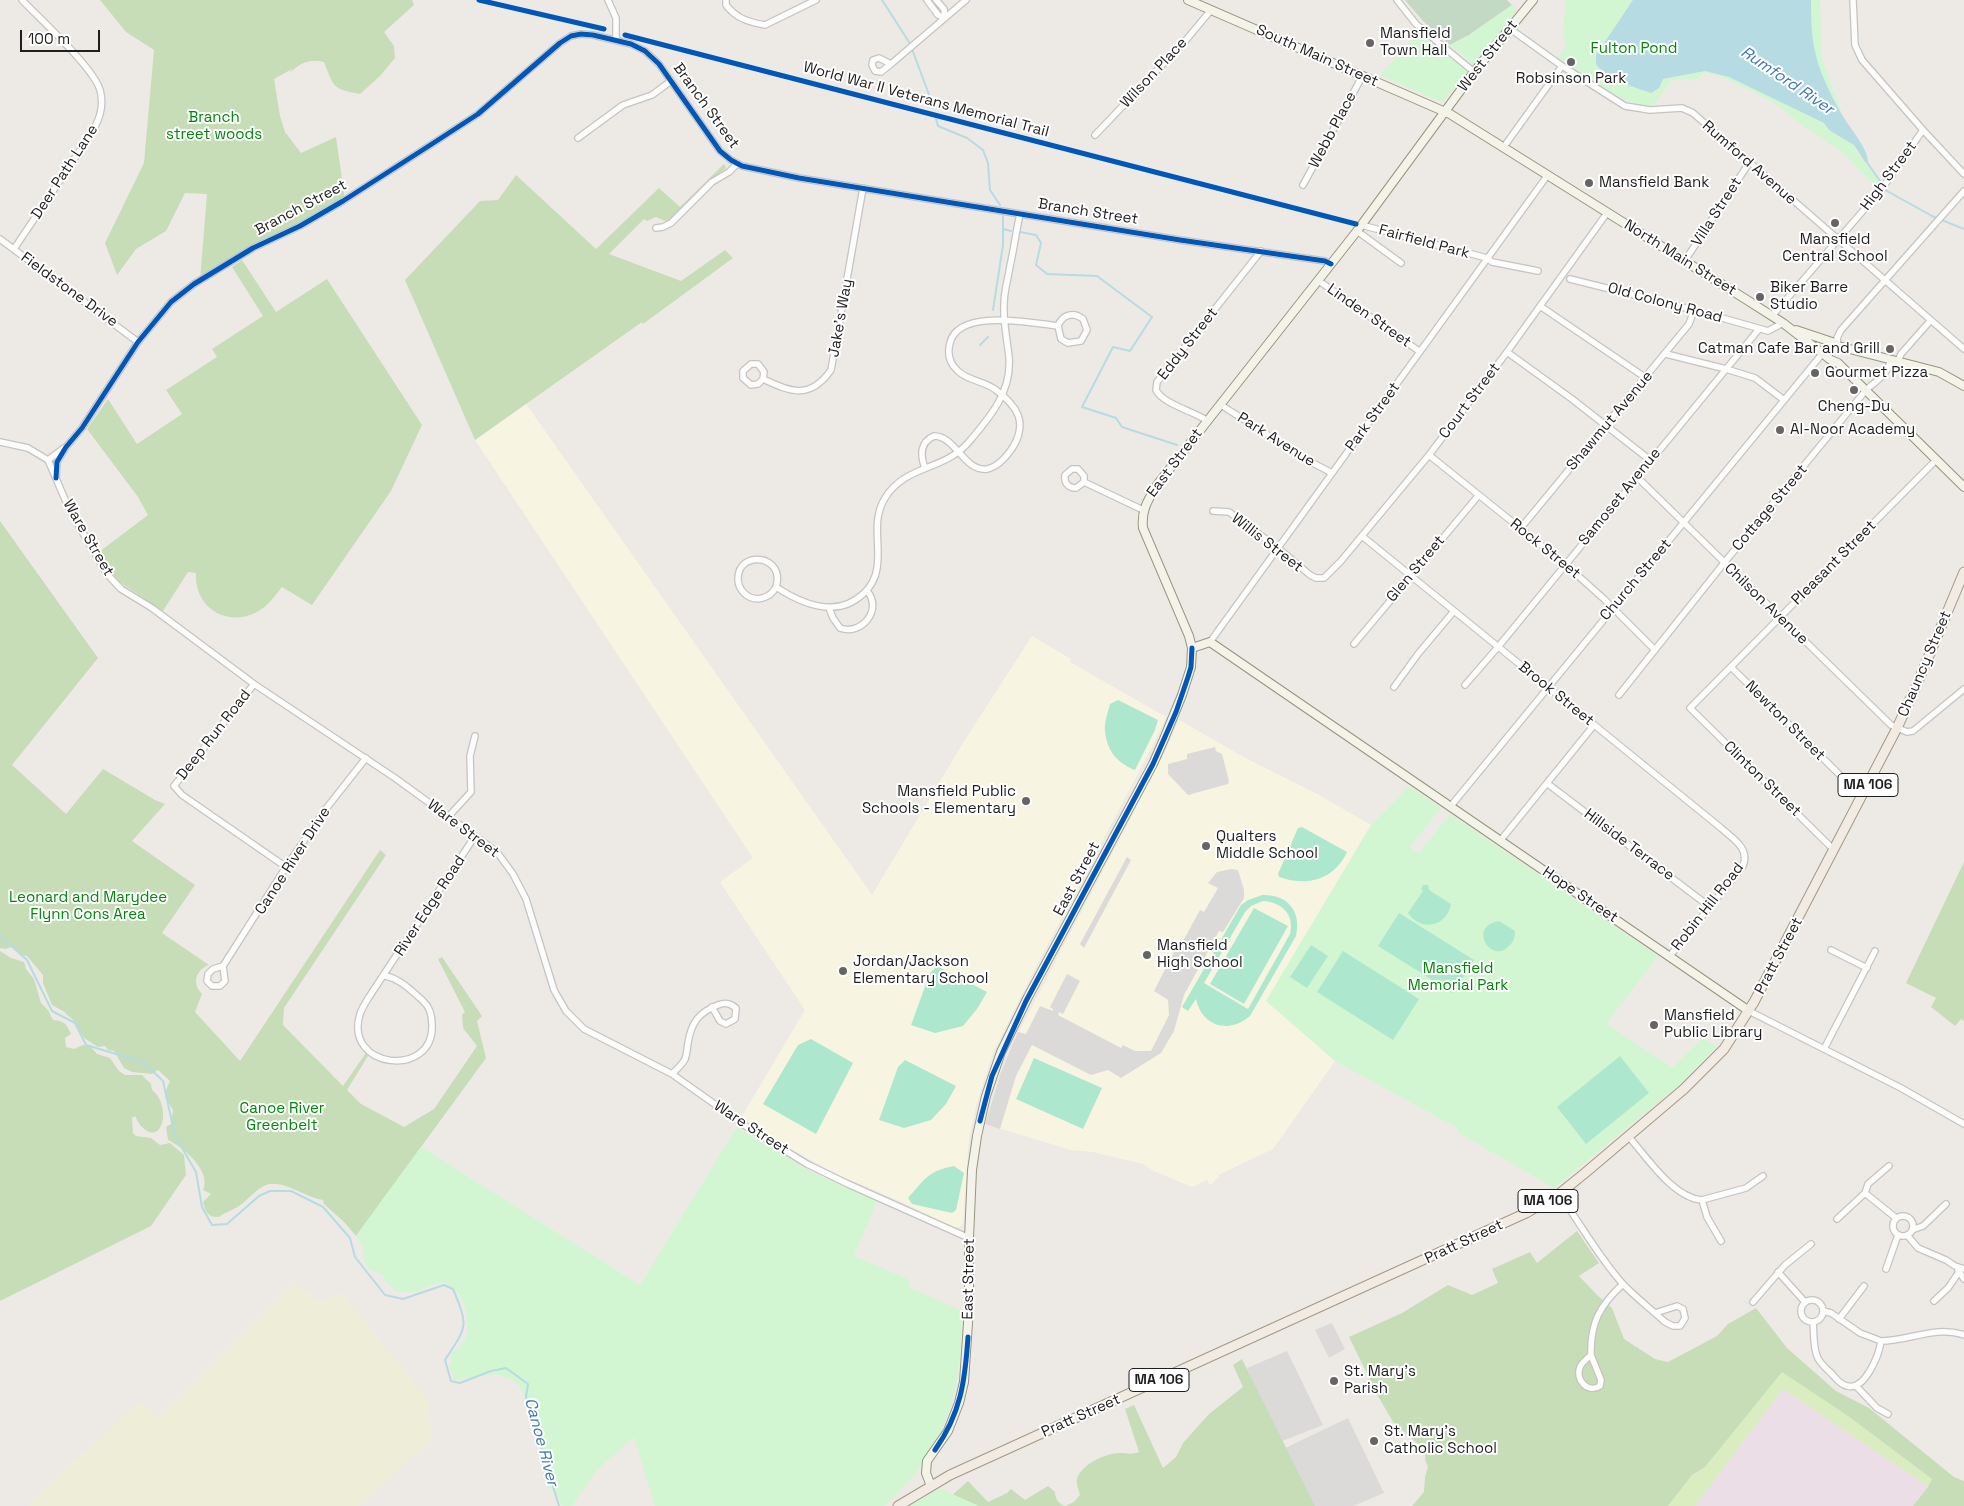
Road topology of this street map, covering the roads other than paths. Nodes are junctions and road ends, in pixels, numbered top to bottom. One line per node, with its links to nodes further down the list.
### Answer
1 (22, 0): 39 (street, Deer Path Lane)
2 (608, 0): 15 (street)
3 (726, 0): 4 (street)
4 (816, 0)
5 (927, 0): 13 (street)
6 (936, 0): 13 (street)
7 (966, 0): 13 (street)
8 (1188, 0): 12 (main road, South Main Street)
9 (1397, 0): 18 (street)
10 (1533, 0): 14 (main road, West Street)
11 (1854, 0): 22 (street, High Street)
12 (1211, 10): 19 (main road, South Main Street); 23 (street, Wilson Place)
13 (945, 18): 16 (street)
14 (1509, 28): 17 (street, Rumford Avenue); 18 (main road, West Street)
15 (616, 40): 20 (street, Branch Street); 57 (street, Branch Street)
16 (890, 64)
17 (1562, 66): 25 (street); 26 (street, Rumford Avenue)
18 (1474, 72): 21 (main road, West Street)
19 (1362, 75): 21 (main road, South Main Street); 30 (street, Webb Place)
20 (672, 81): 24 (street); 27 (street, Branch Street)
21 (1445, 112): 25 (main road, North Main Street); 36 (main road, East Street)
22 (1923, 130): 28 (street); 38 (street, High Street)
23 (1095, 135)
24 (578, 138)
25 (1503, 148): 29 (main road, North Main Street)
26 (1749, 163): 38 (street, Rumford Avenue); 42 (street, Villa Street)
27 (737, 164): 31 (street, Branch Street); 35 (street)
28 (1964, 174)
29 (1547, 176): 33 (main road, North Main Street); 41 (street, Park Street)
30 (1303, 186)
31 (863, 188): 34 (street, Branch Street); 68 (street, Jake's Way)
32 (1964, 191): 47 (street)
33 (1607, 213): 42 (main road, North Main Street); 49 (street, Court Street)
34 (1020, 214): 40 (street, Branch Street); 52 (street)
35 (656, 228)
36 (1359, 228): 41 (street, Fairfield Park); 43 (street); 44 (main road, East Street)
37 (0, 240): 39 (street, Fieldstone Drive)
38 (1838, 240): 47 (street, Rumford Avenue); 51 (street, High Street)
39 (14, 249): 57 (street, Fieldstone Drive)
40 (1261, 252): 44 (street, Branch Street); 74 (street, Eddy Street)
41 (1487, 258): 45 (street); 60 (street, Park Street)
42 (1684, 262): 51 (main road, North Main Street)
43 (1400, 263)
44 (1331, 264): 48 (main road, East Street)
45 (1538, 271)
46 (1570, 279): 50 (street, Old Colony Road)
47 (1885, 280): 53 (street, Rumford Avenue); 58 (street)
48 (1319, 281): 60 (street, Linden Street); 73 (main road, East Street)
49 (1540, 306): 61 (street, Court Street); 67 (street)
50 (1694, 310): 56 (street, Old Colony Road); 62 (street, Shawmut Avenue)
51 (1772, 316): 54 (main road, North Main Street)
52 (1005, 320): 55 (street); 71 (street); 71 (street)
53 (1932, 320): 59 (street, Rumford Avenue); 64 (street, Cottage Street)
54 (1783, 323): 56 (street); 58 (main road); 63 (main road, North Main Street)
55 (1058, 326): 55 (street)
56 (1759, 329): 66 (street, Samoset Avenue)
57 (138, 342): 77 (street, Branch Street)
58 (1838, 346): 63 (street); 64 (main road); 65 (main road)
59 (1964, 349)
60 (1419, 351): 84 (street, Park Street)
61 (1507, 352): 75 (street); 79 (street, Court Street)
62 (1666, 354): 66 (street); 67 (street, Shawmut Avenue)
63 (1822, 354): 65 (main road, North Main Street); 72 (street, Church Street)
64 (1894, 360): 69 (main road); 70 (street, Cottage Street)
65 (1838, 363): 70 (main road, North Main Street)
66 (1726, 368): 72 (street); 81 (street, Samoset Avenue)
67 (1646, 378): 75 (street, Shawmut Avenue)
68 (763, 379)
69 (1964, 386)
70 (1866, 390): 82 (main road, North Main Street); 96 (street, Cottage Street)
71 (1002, 397): 78 (street); 78 (street)
72 (1784, 400): 92 (street, Church Street)
73 (1221, 405): 74 (main road, East Street); 84 (street, Park Avenue)
74 (1208, 421): 90 (main road, East Street)
75 (1606, 426): 81 (street); 93 (street, Shawmut Avenue)
76 (0, 442): 80 (street)
77 (66, 446): 80 (street, Branch Street); 86 (street, Branch Street)
78 (959, 452): 83 (street); 83 (street)
79 (1429, 455): 89 (street, Rock Street); 94 (street, Court Street)
80 (48, 460): 86 (street, Ware Street)
81 (1650, 460): 85 (street, Samoset Avenue)
82 (1936, 460): 88 (main road, North Main Street); 106 (street, Pleasant Street)
83 (925, 468): 102 (street)
84 (1332, 473): 95 (street, Park Street)
85 (1637, 477): 92 (street, Chilson Avenue); 97 (street, Samoset Avenue)
86 (56, 478): 113 (street, Ware Street)
87 (1084, 482): 90 (street)
88 (1964, 486)
89 (1478, 496): 93 (street, Rock Street); 99 (street, Glen Street)
90 (1143, 510): 110 (main road, East Street)
91 (1213, 511): 95 (street, Willis Street)
92 (1683, 523): 96 (street, Chilson Avenue); 104 (street, Church Street)
93 (1520, 529): 97 (street, Rock Street)
94 (1362, 536): 99 (street, Brook Street); 100 (street, Court Street)
95 (1278, 548): 100 (street, Willis Street); 107 (street, Park Street)
96 (1724, 564): 106 (street, Chilson Avenue); 111 (street, Cottage Street)
97 (1566, 565): 104 (street, Rock Street); 109 (street, Samoset Avenue)
98 (1964, 572): 121 (main road, Chauncy Street / MA 106)
99 (1410, 575): 105 (street, Brook Street); 108 (street, Glen Street)
100 (1321, 579)
101 (776, 587): 101 (street); 103 (street)
102 (866, 591): 103 (street); 103 (street)
103 (829, 608)
104 (1613, 608): 111 (street, Rock Street); 116 (street, Church Street)
105 (1454, 611): 109 (street, Brook Street); 115 (street)
106 (1780, 617): 112 (street, Pleasant Street); 121 (street, Chilson Avenue)
107 (1210, 642): 110 (main road); 126 (main road, Hope Street)
108 (1354, 644)
109 (1498, 647): 114 (street, Samoset Avenue); 116 (street, Brook Street)
110 (1192, 648): 156 (main road, East Street)
111 (1655, 650): 118 (street, Cottage Street)
112 (1731, 667): 119 (street, Pleasant Street); 125 (street, Newton Street)
113 (254, 684): 123 (street, Ware Street); 132 (street, Deep Run Road)
114 (1464, 686)
115 (1394, 687)
116 (1548, 687): 120 (street, Brook Street); 126 (street, Church Street)
117 (1964, 689): 121 (street)
118 (1620, 696)
119 (1690, 708): 130 (street, Clinton Street)
120 (1594, 725): 124 (street); 131 (street, Brook Street)
121 (1897, 728): 125 (main road, Pratt Street / MA 106)
122 (475, 736): 127 (street)
123 (366, 758): 127 (street, Ware Street); 132 (street, Canoe River Drive)
124 (1548, 784): 129 (street); 133 (street, Hillside Terrace)
125 (1861, 796): 130 (main road, Pratt Street / MA 106)
126 (1450, 806): 129 (main road, Hope Street)
127 (448, 817): 128 (street, Ware Street)
128 (475, 836): 139 (street, River Edge Road); 143 (street, Ware Street)
129 (1500, 841): 136 (main road, Hope Street)
130 (1834, 849): 141 (main road, Pratt Street / MA 106)
131 (1746, 857): 133 (street, Robin Hill Road)
132 (286, 867): 137 (street, Canoe River Drive)
133 (1710, 907): 136 (street, Robin Hill Road)
134 (1831, 950): 138 (street)
135 (1875, 951): 138 (street)
136 (1669, 956): 141 (main road, Hope Street)
137 (223, 966)
138 (1867, 968): 142 (street)
139 (384, 976): 139 (street, River Edge Road)
140 (712, 1007): 140 (street); 143 (street)
141 (1749, 1011): 142 (street, Hope Street); 145 (main road, Pratt Street / MA 106)
142 (1824, 1049): 144 (street, Hope Street)
143 (672, 1074): 156 (street, Ware Street)
144 (1964, 1124)
145 (1628, 1136): 149 (main road, Pratt Street / MA 106); 150 (street)
146 (1889, 1166): 148 (street)
147 (1763, 1176): 150 (street)
148 (1866, 1193): 152 (street); 153 (street)
149 (1559, 1194): 163 (street); 177 (main road, Pratt Street / MA 106)
150 (1702, 1200): 157 (street)
151 (1946, 1204): 154 (street)
152 (1896, 1218): 154 (street); 155 (street)
153 (1837, 1220)
154 (1910, 1232): 155 (street); 159 (street)
155 (1898, 1235): 160 (street)
156 (969, 1238): 177 (main road, East Street)
157 (1721, 1241)
158 (1811, 1244): 161 (street)
159 (1959, 1269): 162 (street); 167 (street)
160 (1886, 1270)
161 (1778, 1272): 165 (street); 166 (street)
162 (1964, 1279)
163 (1624, 1284): 169 (street); 174 (street)
164 (1864, 1286): 170 (street)
165 (1753, 1302)
166 (1805, 1302): 168 (street); 171 (street)
167 (1934, 1302)
168 (1823, 1311): 170 (street); 171 (street)
169 (1655, 1313): 169 (street)
170 (1839, 1319): 173 (street)
171 (1813, 1322): 175 (street)
172 (1964, 1335): 173 (street)
173 (1882, 1341): 175 (street)
174 (1591, 1355): 174 (street)
175 (1856, 1386): 176 (street)
176 (1888, 1414)
177 (931, 1486): 178 (main road, Pratt Street / MA 106)
178 (898, 1506)

